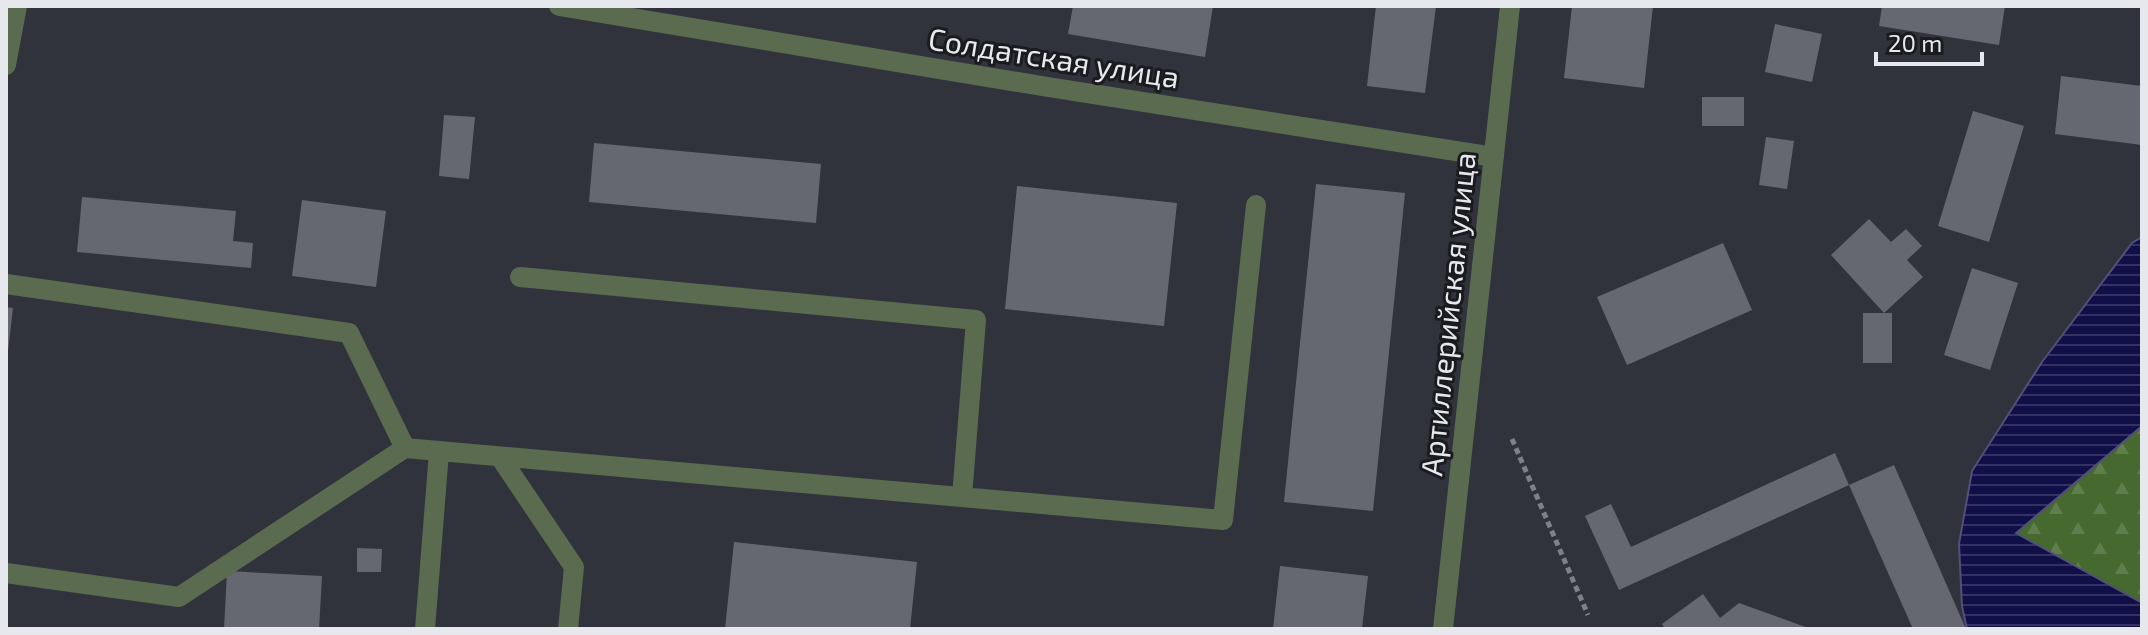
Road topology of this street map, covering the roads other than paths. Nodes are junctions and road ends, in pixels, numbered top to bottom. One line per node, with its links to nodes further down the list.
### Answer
1 (17, 6): 4 (street)
2 (559, 6): 5 (street, Солдатская улица)
3 (1510, 6): 5 (street, Артиллерийская улица)
4 (6, 65)
5 (1494, 157): 16 (street, Артиллерийская улица)
6 (1256, 205): 12 (street)
7 (520, 277): 12 (street)
8 (6, 284): 9 (street)
9 (405, 448): 10 (street); 13 (street)
10 (439, 452): 11 (street); 14 (street)
11 (500, 457): 12 (street); 15 (street)
12 (962, 497)
13 (6, 573)
14 (425, 629)
15 (568, 629)
16 (1443, 629)

